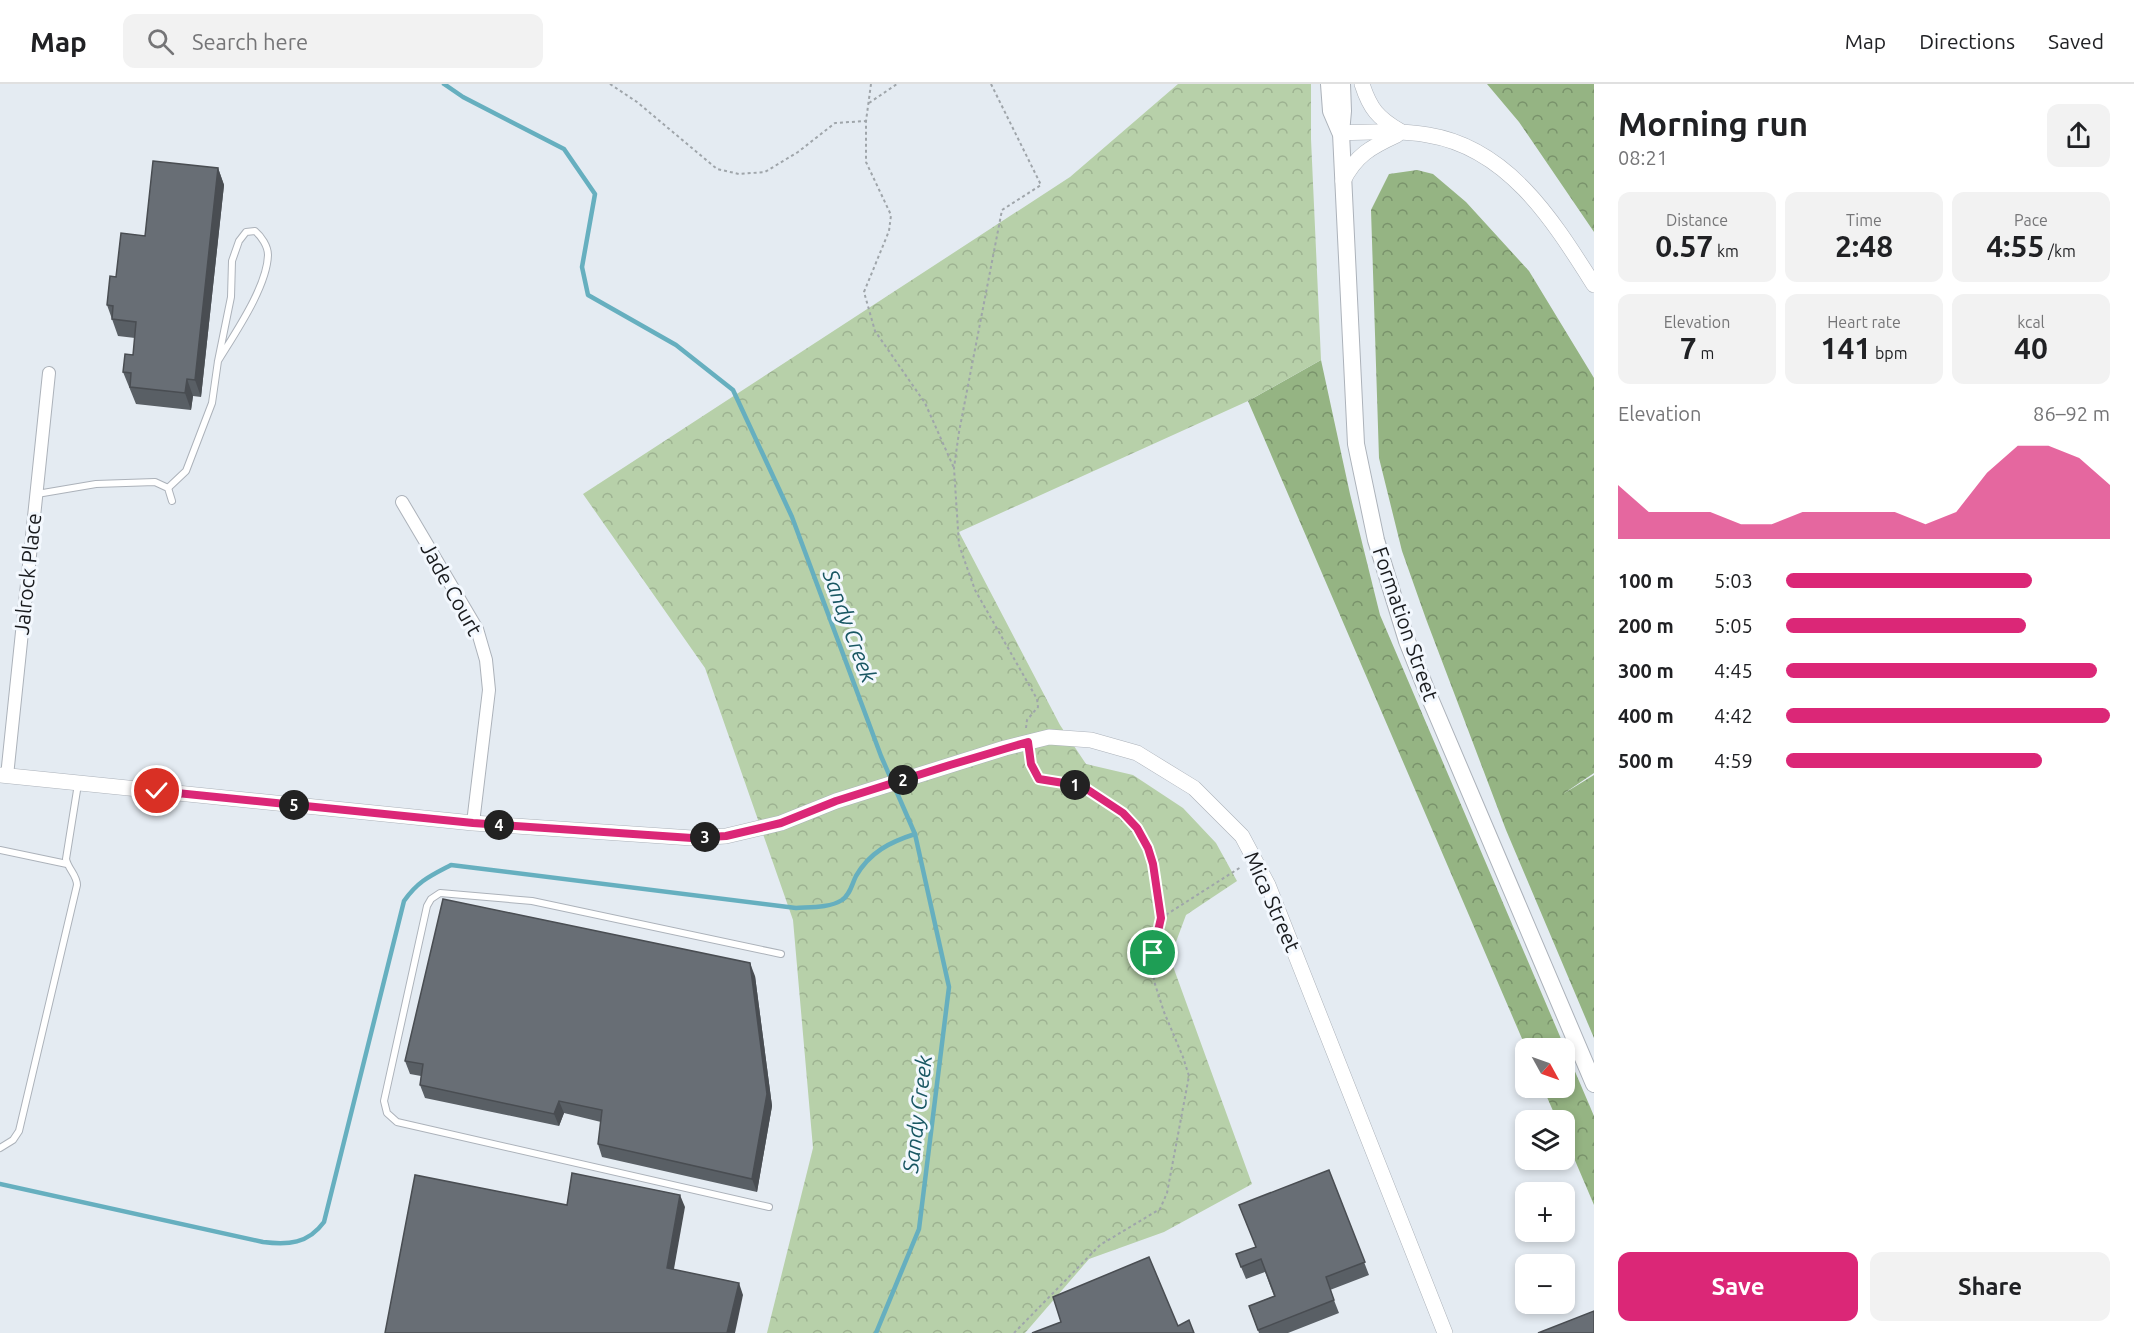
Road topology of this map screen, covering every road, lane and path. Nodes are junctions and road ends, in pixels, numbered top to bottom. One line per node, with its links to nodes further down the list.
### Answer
1 (610, 84): 9 (path)
2 (871, 84): 8 (path)
3 (897, 84): 8 (path)
4 (991, 84): 16 (path)
5 (1329, 84): 11 (main road, Formation Street)
6 (1342, 84): 11 (main road, Formation Street)
7 (1362, 84): 10 (street)
8 (869, 103): 9 (path)
9 (866, 122): 16 (path)
10 (1402, 132): 11 (street); 12 (street); 13 (street)
11 (1341, 134): 12 (main road, Formation Street)
12 (1343, 181): 30 (main road, Formation Street)
13 (1594, 285)
14 (218, 361): 14 (lane); 17 (lane)
15 (49, 373): 18 (street, Jalrock Place)
16 (954, 468): 21 (path)
17 (168, 488): 18 (lane); 19 (lane)
18 (36, 494): 22 (street, Jalrock Place)
19 (172, 501)
20 (402, 502): 24 (street, Jade Court)
21 (1028, 742): 24 (street, Mica Street); 26 (street, Mica Street); 28 (path)
22 (3, 776): 23 (street, Mica Street)
23 (78, 783): 24 (street, Mica Street); 27 (lane)
24 (473, 823)
25 (0, 850): 27 (lane)
26 (1254, 860): 28 (path); 34 (street, Mica Street)
27 (67, 864): 31 (lane)
28 (1161, 918): 33 (path)
29 (781, 954): 32 (lane)
30 (1594, 1084)
31 (0, 1148)
32 (770, 1207)
33 (1014, 1333)
34 (1444, 1333)

